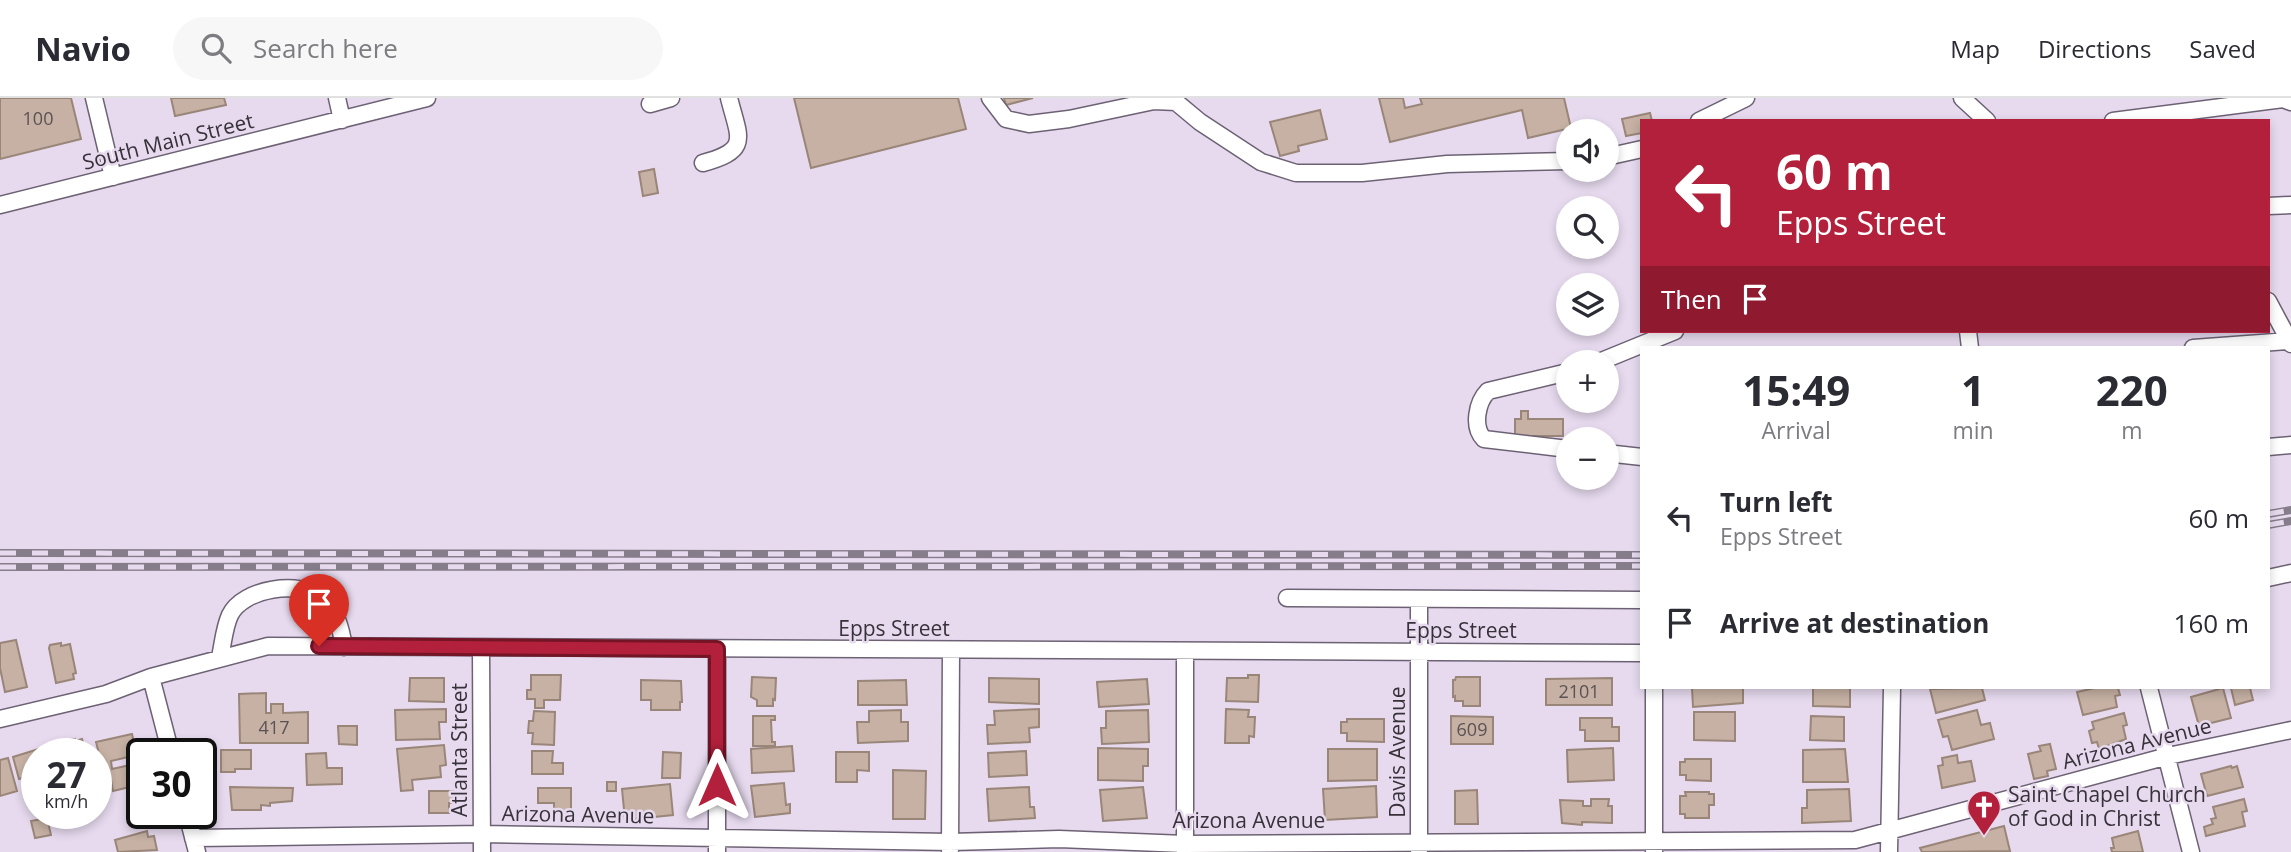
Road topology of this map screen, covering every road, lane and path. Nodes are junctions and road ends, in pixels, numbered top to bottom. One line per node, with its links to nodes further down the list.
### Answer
1 (94, 98): 19 (street)
2 (337, 98): 14 (street)
3 (427, 98): 14 (street, South Main Street)
4 (671, 98): 10 (street)
5 (729, 98): 18 (street)
6 (990, 98): 17 (street)
7 (1746, 98): 11 (street)
8 (1962, 98): 12 (street)
9 (2291, 102): 13 (street)
10 (650, 104)
11 (1703, 119)
12 (1985, 119)
13 (2128, 119)
14 (342, 120): 19 (street, South Main Street)
15 (1640, 149): 16 (street)
16 (1619, 154)
17 (1556, 161)
18 (703, 163)
19 (113, 177): 20 (street, South Main Street)
20 (0, 205)
21 (2291, 205): 22 (street)
22 (2270, 206)
23 (2270, 305): 25 (street)
24 (1670, 333): 27 (street)
25 (2290, 342): 26 (street)
26 (2225, 346)
27 (1619, 354)
28 (1556, 375): 31 (street)
29 (2291, 445): 30 (street)
30 (2270, 447)
31 (1556, 448)
32 (1619, 454): 33 (street)
33 (1640, 457)
34 (2291, 573): 35 (street)
35 (2270, 578)
36 (1287, 598): 37 (street)
37 (1419, 599): 38 (street); 44 (street, Davis Avenue)
38 (1640, 600)
39 (344, 647): 40 (street, Epps Street); 46 (street, Epps Street); 46 (street)
40 (481, 648): 41 (street, Epps Street); 56 (street, Atlanta Street)
41 (717, 649): 42 (street, Epps Street); 58 (street)
42 (951, 650): 43 (street, Epps Street); 60 (street)
43 (1185, 651): 44 (street, Epps Street); 62 (street)
44 (1419, 652): 45 (street, Epps Street); 61 (street, Davis Avenue)
45 (1640, 653)
46 (220, 657): 47 (street, Epps Street)
47 (150, 677): 51 (street, Epps Street); 53 (street)
48 (1654, 689): 59 (street)
49 (1892, 689): 55 (street)
50 (2149, 689): 54 (street)
51 (0, 719)
52 (2291, 730): 54 (street, Arizona Avenue)
53 (167, 738)
54 (2168, 756): 55 (street, Arizona Avenue); 65 (street)
55 (1888, 832): 59 (street, Arizona Avenue); 64 (street)
56 (482, 834): 57 (street, Arizona Avenue); 58 (street, Arizona Avenue); 63 (street, Atlanta Street)
57 (195, 845)
58 (717, 846): 60 (street, Arizona Avenue)
59 (1654, 846): 61 (street, Arizona Avenue)
60 (950, 847): 62 (street, Arizona Avenue)
61 (1419, 847): 62 (street, Arizona Avenue)
62 (1185, 848)
63 (482, 852)
64 (1889, 852)
65 (2191, 852)

